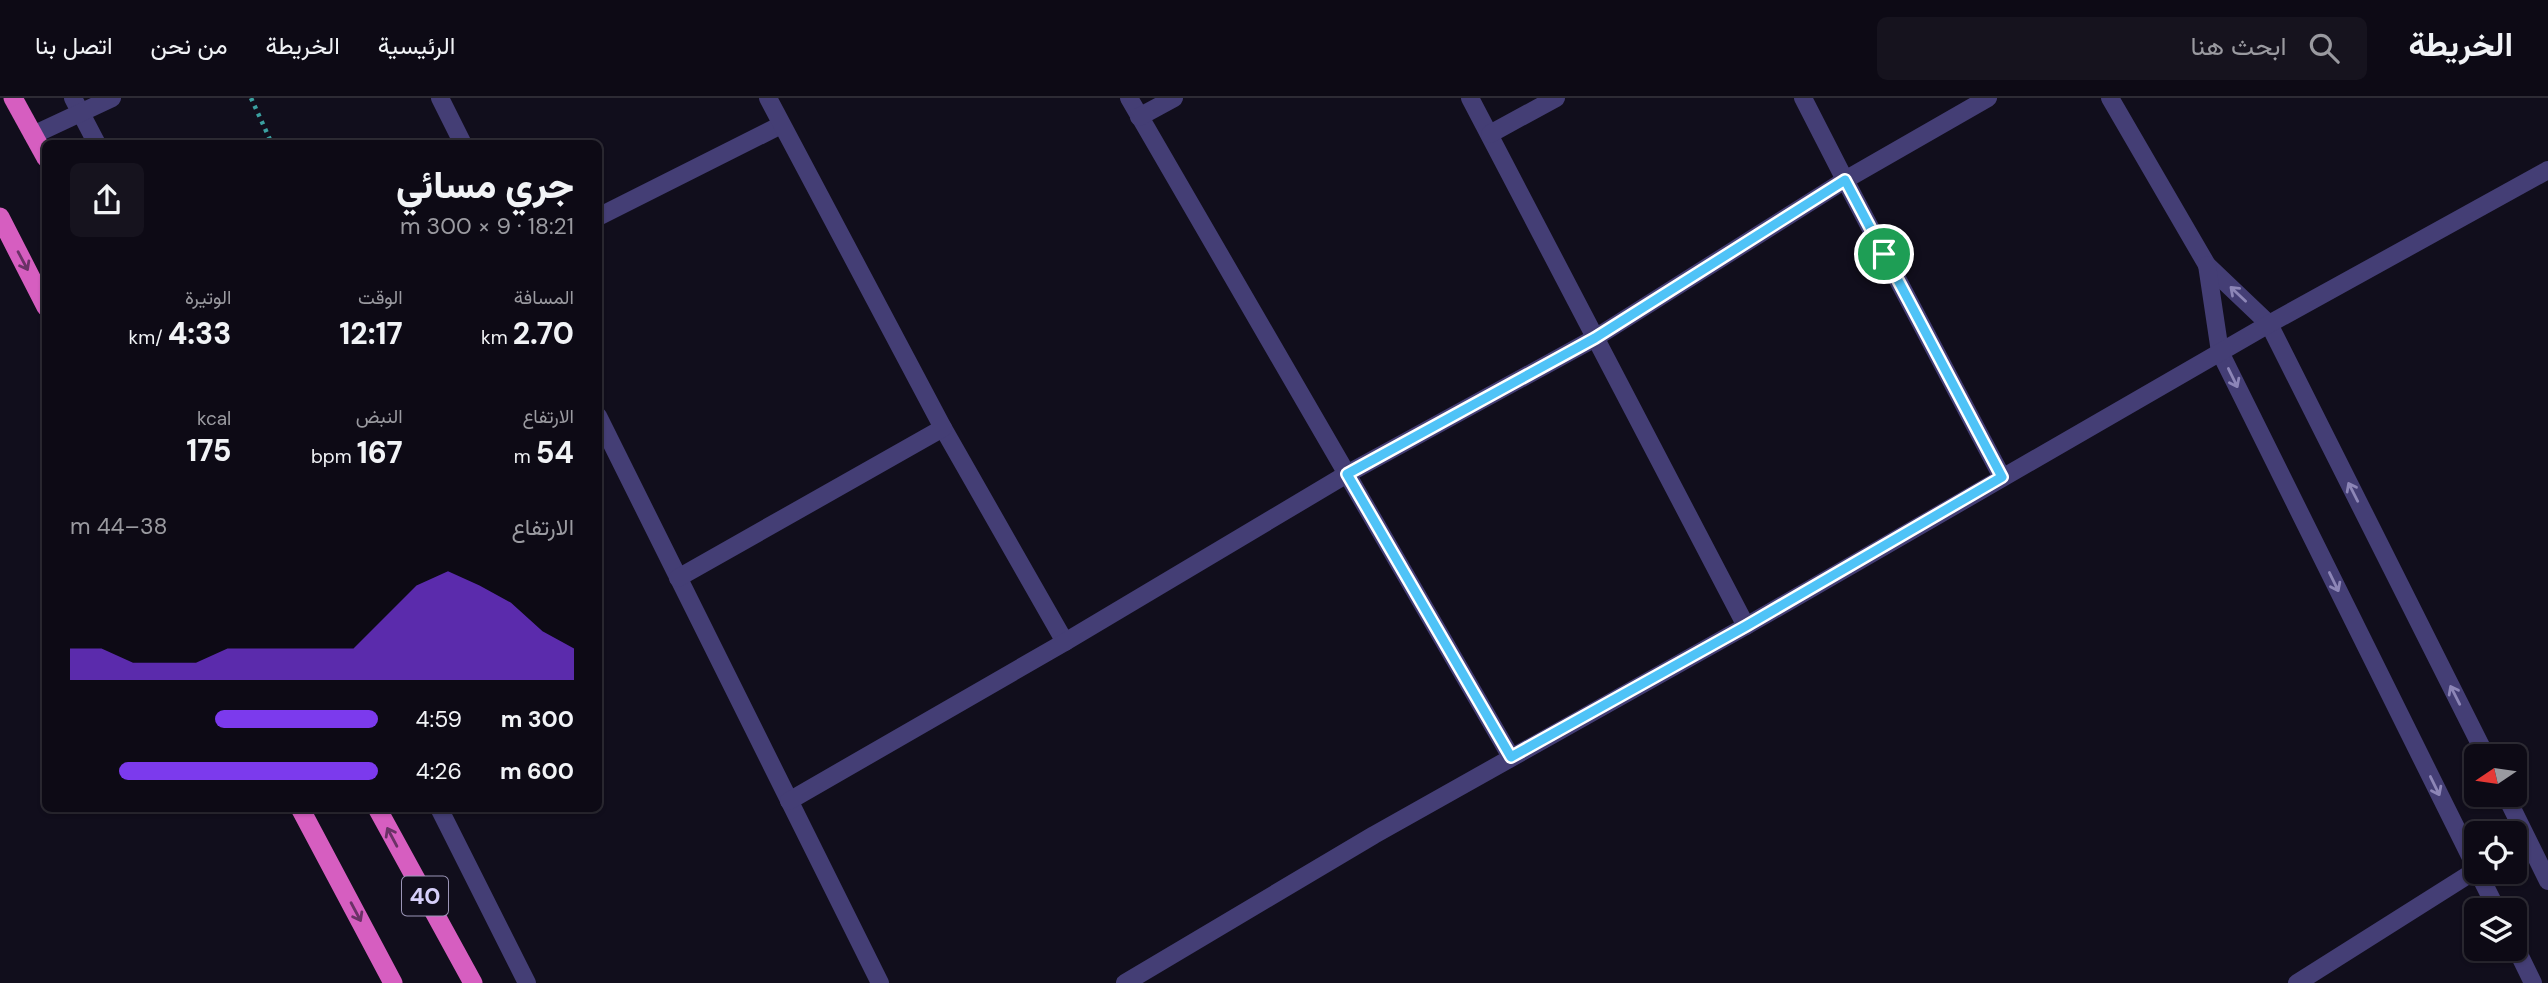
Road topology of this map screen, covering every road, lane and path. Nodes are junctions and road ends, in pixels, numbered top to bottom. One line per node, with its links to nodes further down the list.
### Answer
1 (13, 98): 17 (highway)
2 (111, 98): 13 (street)
3 (251, 98): 19 (path)
4 (440, 98): 20 (street)
5 (768, 98): 15 (street)
6 (1129, 98): 14 (street)
7 (1174, 98): 14 (street)
8 (1470, 98): 16 (street)
9 (1556, 98): 16 (street)
10 (1803, 98): 23 (street)
11 (1988, 98): 23 (street)
12 (2110, 98): 26 (street)
13 (77, 105): 17 (street); 18 (street)
14 (1139, 117): 33 (street)
15 (781, 125): 24 (street); 31 (street)
16 (1490, 134): 29 (street)
17 (33, 135): 21 (highway)
18 (95, 140)
19 (270, 140)
20 (461, 140)
21 (42, 152)
22 (2548, 170): 28 (street)
23 (1845, 180): 29 (street); 34 (street)
24 (602, 215)
25 (0, 217): 27 (highway, one-way to 27)
26 (2207, 265): 28 (street, one-way to 26); 30 (street)
27 (42, 299)
28 (2269, 324): 30 (street); 38 (street, one-way to 28)
29 (1595, 338): 33 (street); 36 (street)
30 (2220, 352): 34 (street); 45 (street, one-way to 45)
31 (943, 428): 35 (street); 37 (street)
32 (603, 435): 35 (street)
33 (1347, 474): 37 (street); 39 (street)
34 (2002, 477): 36 (street)
35 (678, 578): 40 (street)
36 (1746, 626): 39 (street)
37 (1065, 642): 40 (street)
38 (2480, 744)
39 (1511, 757): 53 (street)
40 (789, 801): 52 (street)
41 (2511, 807): 47 (street)
42 (302, 812): 49 (highway, one-way to 49)
43 (379, 812): 50 (highway, 40, one-way to 43)
44 (441, 812): 51 (street)
45 (2464, 844)
46 (2464, 878): 54 (street)
47 (2548, 881)
48 (2522, 961): 55 (street)
49 (393, 983)
50 (473, 983)
51 (527, 983)
52 (880, 983)
53 (1125, 983)
54 (2297, 983)
55 (2533, 983)

